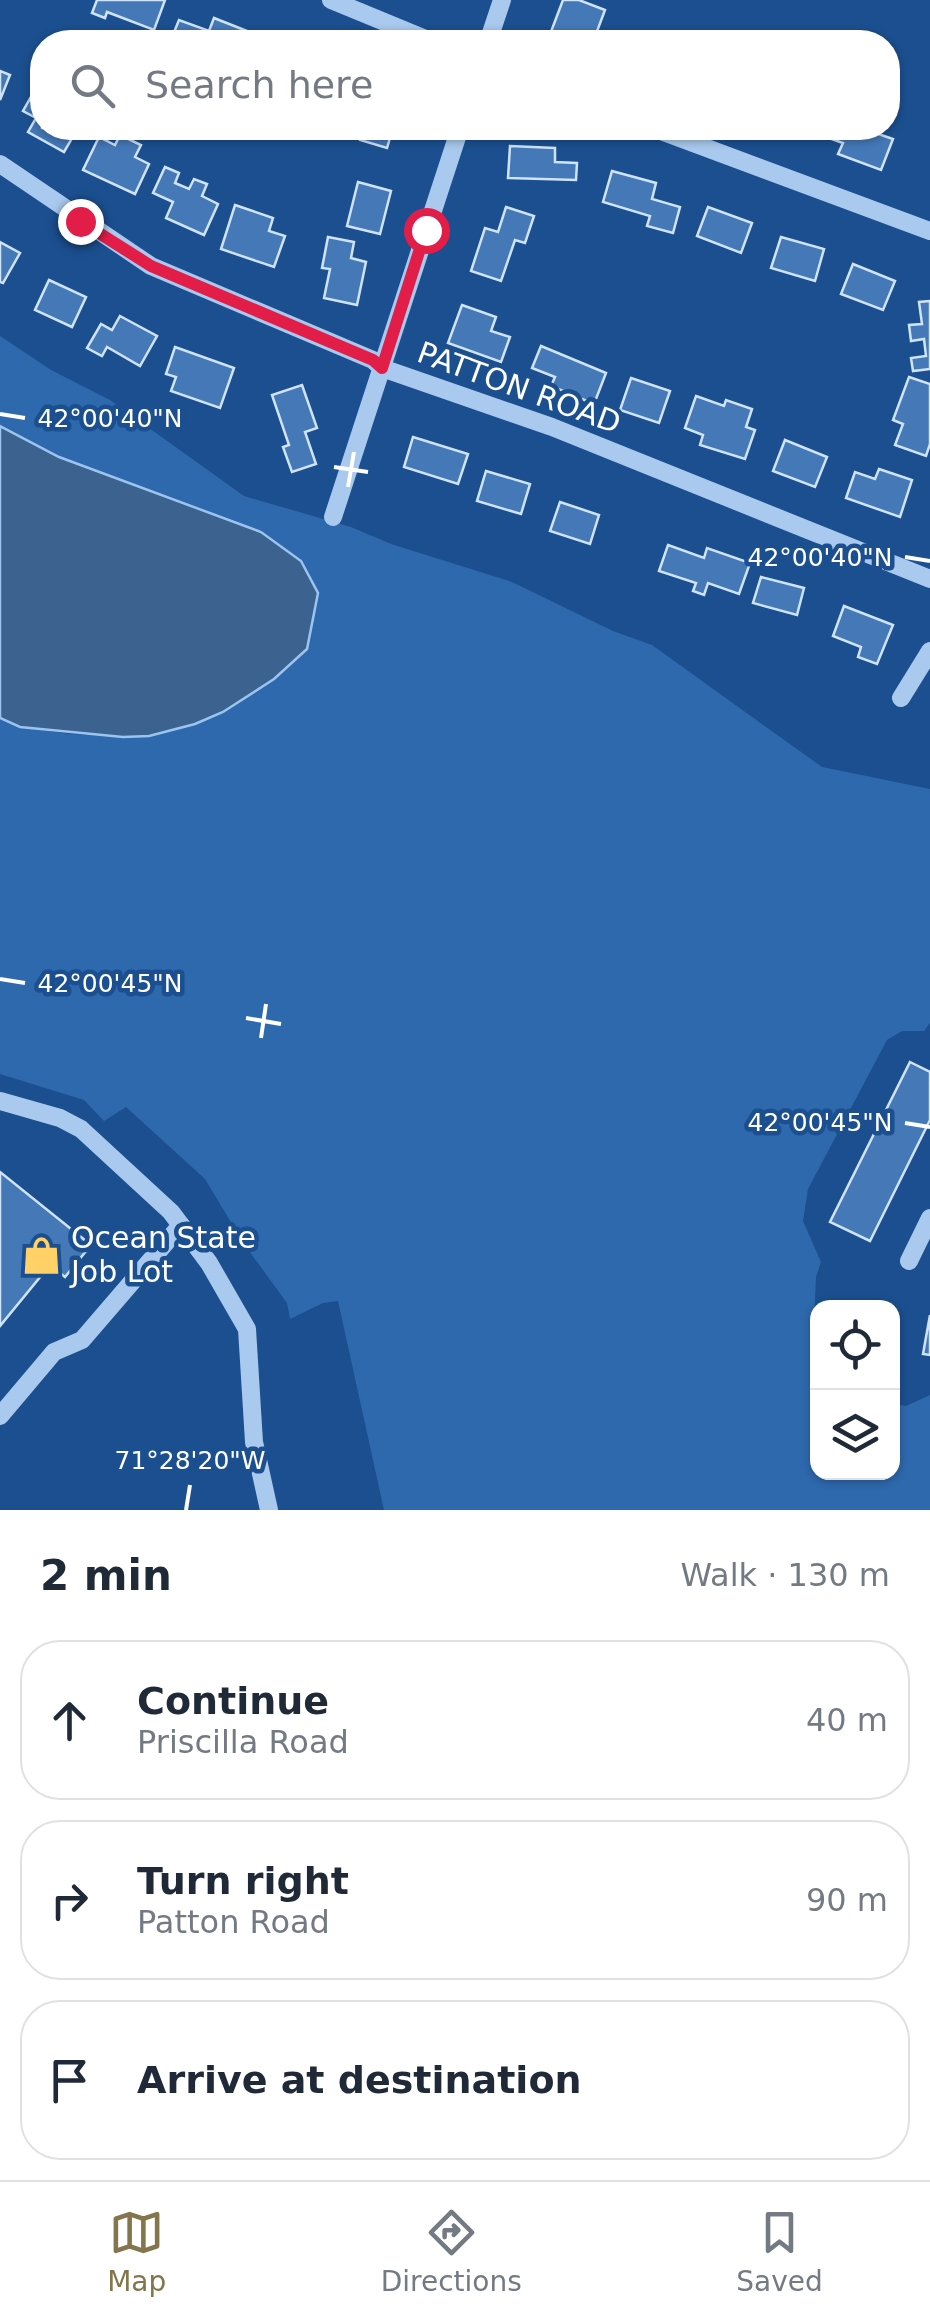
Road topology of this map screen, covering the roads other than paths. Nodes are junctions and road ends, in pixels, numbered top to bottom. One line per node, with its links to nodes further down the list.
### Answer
1 (331, 0): 3 (street)
2 (502, 0): 4 (street)
3 (404, 30)
4 (492, 30)
5 (456, 140): 9 (street)
6 (685, 140): 8 (street)
7 (0, 164): 9 (street, PATTON ROAD)
8 (930, 231)
9 (382, 368): 10 (street); 11 (street, PATTON ROAD)
10 (333, 517)
11 (930, 579)
12 (930, 651): 13 (street)
13 (901, 698)
14 (0, 1102): 16 (street)
15 (930, 1218): 17 (street)
16 (181, 1225): 18 (street); 19 (street)
17 (909, 1261)
18 (0, 1416)
19 (269, 1510)

